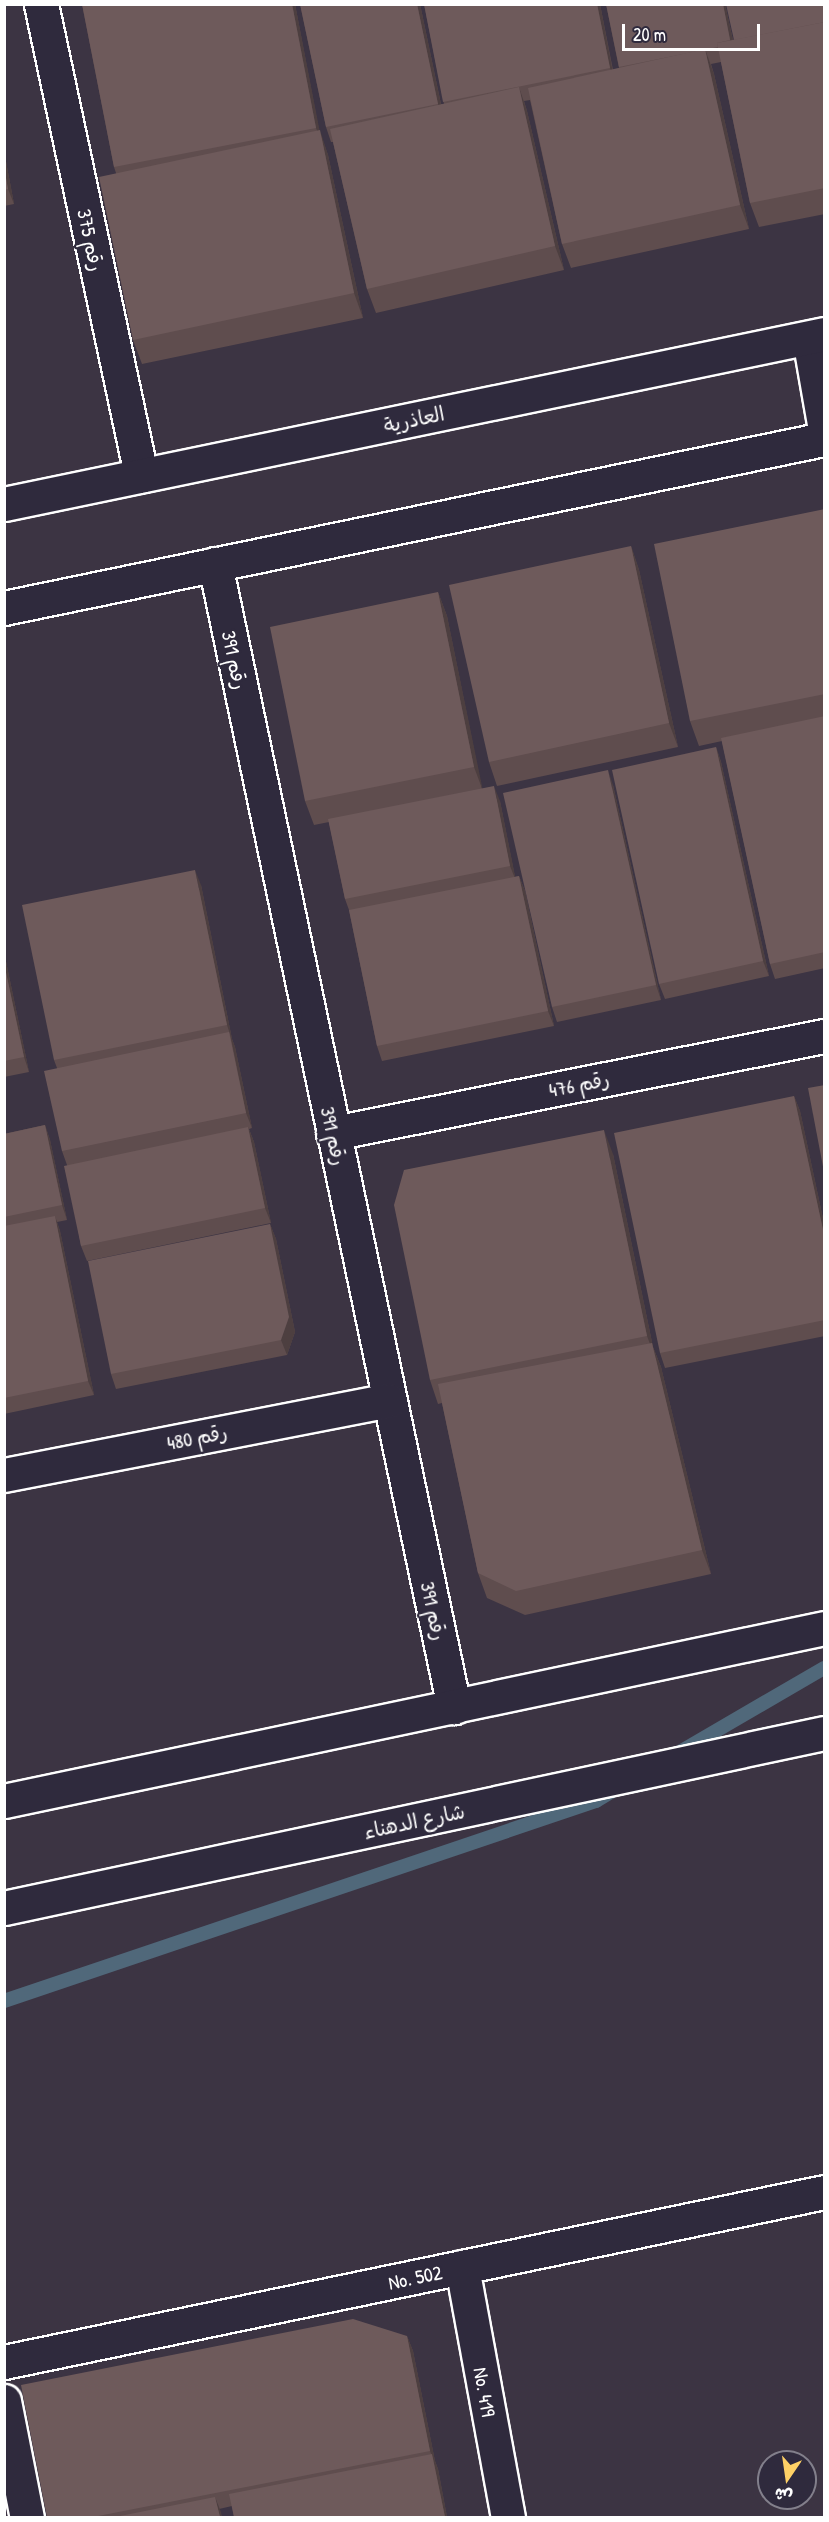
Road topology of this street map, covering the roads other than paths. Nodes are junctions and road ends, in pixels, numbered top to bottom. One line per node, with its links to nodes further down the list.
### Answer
1 (41, 4): 5 (street, رقم 375)
2 (817, 336): 3 (street); 5 (street, العاذرية)
3 (825, 424)
4 (825, 440): 7 (street)
5 (141, 476): 6 (street, العاذرية)
6 (4, 504)
7 (215, 564): 8 (street); 10 (street, رقم 391)
8 (4, 608)
9 (825, 1036): 10 (street, رقم 476)
10 (333, 1133): 11 (street, رقم 391)
11 (389, 1400): 12 (street, رقم 480); 14 (street, رقم 391)
12 (4, 1475)
13 (825, 1628): 14 (street)
14 (454, 1707): 16 (street)
15 (825, 1733): 17 (street, شارع الدهناء)
16 (4, 1802)
17 (4, 1908)
18 (825, 2192): 19 (street, No. 502)
19 (462, 2267): 20 (street, No. 502); 23 (street, No. 419)
20 (4, 2362)
21 (4, 2401): 22 (street)
22 (27, 2517)
23 (508, 2517)

